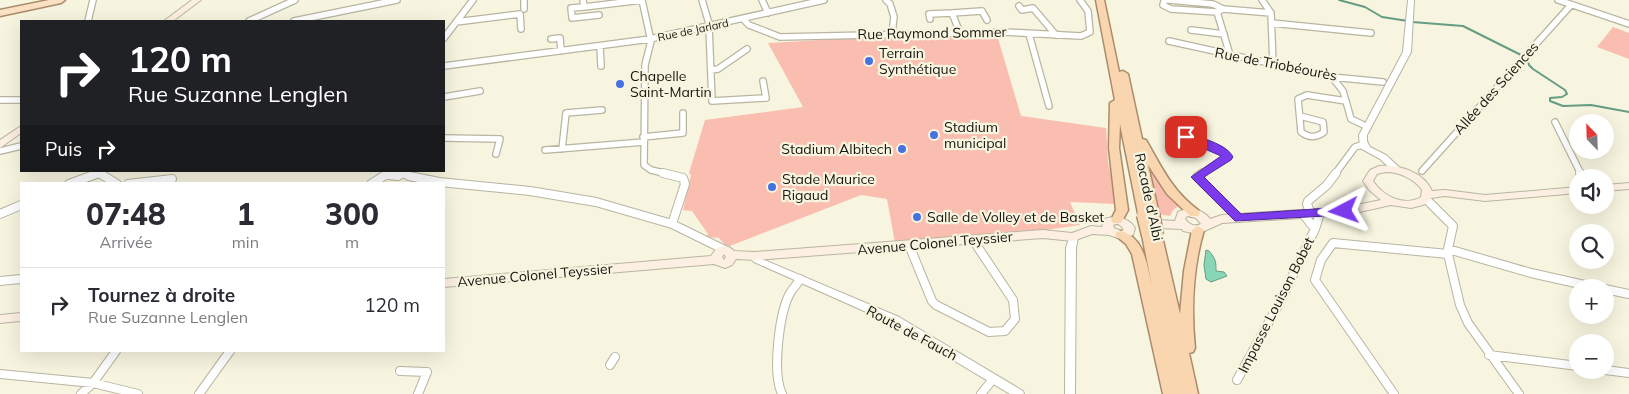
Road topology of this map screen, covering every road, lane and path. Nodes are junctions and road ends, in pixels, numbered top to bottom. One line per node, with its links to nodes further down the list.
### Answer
1 (50, 0): 28 (main road)
2 (61, 0): 28 (main road)
3 (92, 0): 36 (street)
4 (197, 0): 37 (main road)
5 (295, 0): 38 (street)
6 (397, 0): 39 (street)
7 (473, 0): 41 (street)
8 (524, 0): 27 (street)
9 (582, 0): 25 (street)
10 (642, 0): 21 (street); 55 (street)
11 (702, 0): 44 (street)
12 (762, 0): 30 (street)
13 (824, 0): 30 (street, Rue de Jarlard)
14 (1080, 0): 52 (street, Rue Raymond Sommer)
15 (1100, 0): 67 (highway, Rocade d'Albi)
16 (1108, 0): 82 (highway, Rocade d'Albi)
17 (1168, 0): 26 (street); 29 (street)
18 (1262, 0): 32 (street)
19 (1412, 0): 79 (street)
20 (1558, 0): 23 (street)
21 (604, 2): 25 (street)
22 (889, 4): 48 (street)
23 (1571, 5): 43 (street); 105 (street, Allée des Sciences)
24 (1019, 6): 52 (street)
25 (584, 7): 33 (street)
26 (1223, 8): 29 (street); 32 (street)
27 (524, 9)
28 (0, 12)
29 (1217, 12): 51 (street)
30 (768, 13): 34 (street, Rue de Jarlard)
31 (952, 13): 35 (street); 40 (street); 47 (street)
32 (1271, 13): 42 (street)
33 (598, 15)
34 (743, 19): 44 (street, Rue de Jarlard); 48 (street, Rue Raymond Sommer)
35 (930, 19)
36 (88, 20)
37 (169, 20)
38 (251, 20)
39 (299, 20)
40 (987, 20)
41 (456, 22): 45 (street); 53 (street)
42 (1272, 23): 49 (street); 61 (street)
43 (1629, 24)
44 (709, 27): 55 (street, Rue de Jarlard); 64 (street)
45 (520, 29)
46 (1191, 30): 51 (street)
47 (960, 32): 48 (street, Rue Raymond Sommer); 50 (street, Rue Raymond Sommer)
48 (892, 33)
49 (1371, 33)
50 (1029, 34): 52 (street, Rue Raymond Sommer); 74 (street)
51 (1224, 34): 60 (street)
52 (1056, 35)
53 (445, 37)
54 (551, 38): 59 (street)
55 (650, 39): 57 (street, Rue de Jarlard); 84 (street)
56 (1169, 41): 60 (street, Rue de Triobéourès)
57 (600, 46): 59 (street, Rue de Jarlard); 63 (street)
58 (747, 49): 64 (street)
59 (561, 51): 62 (street, Rue de Jarlard)
60 (1230, 55): 61 (street, Rue de Triobéourès)
61 (1273, 64): 65 (street, Rue de Triobéourès)
62 (445, 66)
63 (601, 66)
64 (711, 70): 66 (street)
65 (1332, 77): 68 (street, Rue de Triobéourès); 73 (street)
66 (763, 80)
67 (1117, 82): 118 (highway, Rocade d'Albi); 122 (highway)
68 (1383, 82)
69 (480, 91): 70 (street)
70 (445, 97)
71 (0, 100): 72 (street)
72 (20, 100)
73 (1346, 101): 77 (street); 79 (street)
74 (1049, 106)
75 (602, 110): 88 (street)
76 (683, 113): 84 (street)
77 (1300, 116): 77 (street)
78 (1555, 122): 93 (street)
79 (1366, 126): 87 (street)
80 (20, 130): 85 (main road)
81 (1169, 130): 119 (street)
82 (1136, 133): 116 (highway); 118 (highway, Rocade d'Albi)
83 (445, 138): 91 (street)
84 (644, 139): 88 (street); 121 (street)
85 (0, 145)
86 (20, 146): 90 (street)
87 (1367, 148): 92 (street); 94 (street); 117 (street, Impasse Louison Bobet)
88 (562, 149): 89 (street)
89 (545, 150)
90 (0, 151)
91 (496, 154)
92 (1381, 169): 94 (main road); 109 (main road)
93 (1578, 169)
94 (1401, 171): 105 (main road)
95 (405, 172): 96 (street); 103 (street)
96 (387, 173): 102 (street)
97 (83, 175): 98 (street); 99 (street)
98 (72, 182)
99 (115, 182)
100 (146, 182): 101 (street)
101 (171, 182)
102 (374, 182)
103 (439, 182)
104 (445, 183): 121 (street)
105 (1424, 186): 108 (main road); 112 (main road); 114 (street)
106 (1629, 186): 107 (main road)
107 (1614, 187)
108 (1569, 191)
109 (1376, 192): 110 (main road); 113 (main road)
110 (1392, 201): 112 (main road); 113 (main road)
111 (20, 204): 115 (street)
112 (1416, 204): 114 (street)
113 (1369, 206): 117 (main road)
114 (1438, 212): 129 (street)
115 (0, 214)
116 (1198, 214): 120 (main road); 123 (main road); 123 (main road)
117 (1310, 214): 119 (main road); 124 (street); 124 (street, Impasse Louison Bobet)
118 (1148, 215): 125 (highway, Rocade d'Albi, bridge)
119 (1239, 218): 120 (main road)
120 (1222, 219): 123 (main road)
121 (672, 224): 131 (street)
122 (1118, 227): 127 (main road, Avenue Colonel Teyssier); 164 (highway)
123 (1202, 228): 150 (highway)
124 (1315, 229): 154 (street, Impasse Louison Bobet)
125 (1152, 235): 150 (highway, Rocade d'Albi); 165 (highway, Rocade d'Albi)
126 (973, 240): 127 (main road, Avenue Colonel Teyssier); 128 (main road, Avenue Colonel Teyssier); 128 (street)
127 (1072, 243): 163 (street)
128 (909, 246): 130 (main road, Avenue Colonel Teyssier)
129 (1448, 251): 136 (street); 144 (street); 167 (street)
130 (772, 255): 131 (main road, Avenue Colonel Teyssier); 132 (main road, Avenue Colonel Teyssier)
131 (725, 256): 132 (main road, Avenue Colonel Teyssier); 137 (main road, Avenue Colonel Teyssier)
132 (757, 260): 134 (street, Route de Fauch)
133 (20, 279): 135 (street)
134 (800, 280): 153 (street, Route de Fauch); 160 (street)
135 (0, 281)
136 (1569, 281)
137 (445, 283)
138 (1614, 291): 139 (street)
139 (1629, 294)
140 (20, 317): 141 (main road)
141 (0, 319)
142 (115, 352): 155 (street)
143 (229, 352): 158 (street)
144 (1489, 355): 146 (street); 168 (street)
145 (615, 357): 147 (street)
146 (1569, 365)
147 (610, 366)
148 (1614, 371): 151 (street)
149 (400, 372): 159 (street)
150 (1186, 373): 166 (highway, Rocade d'Albi)
151 (1629, 373)
152 (0, 374): 155 (street)
153 (993, 379): 161 (street); 162 (street, Route de Fauch)
154 (1237, 380)
155 (94, 383): 156 (street); 157 (street)
156 (81, 394)
157 (138, 394)
158 (199, 394)
159 (418, 394)
160 (782, 394)
161 (982, 394)
162 (1019, 394)
163 (1070, 394)
164 (1170, 394)
165 (1179, 394)
166 (1191, 394)
167 (1394, 394)
168 (1519, 394)

